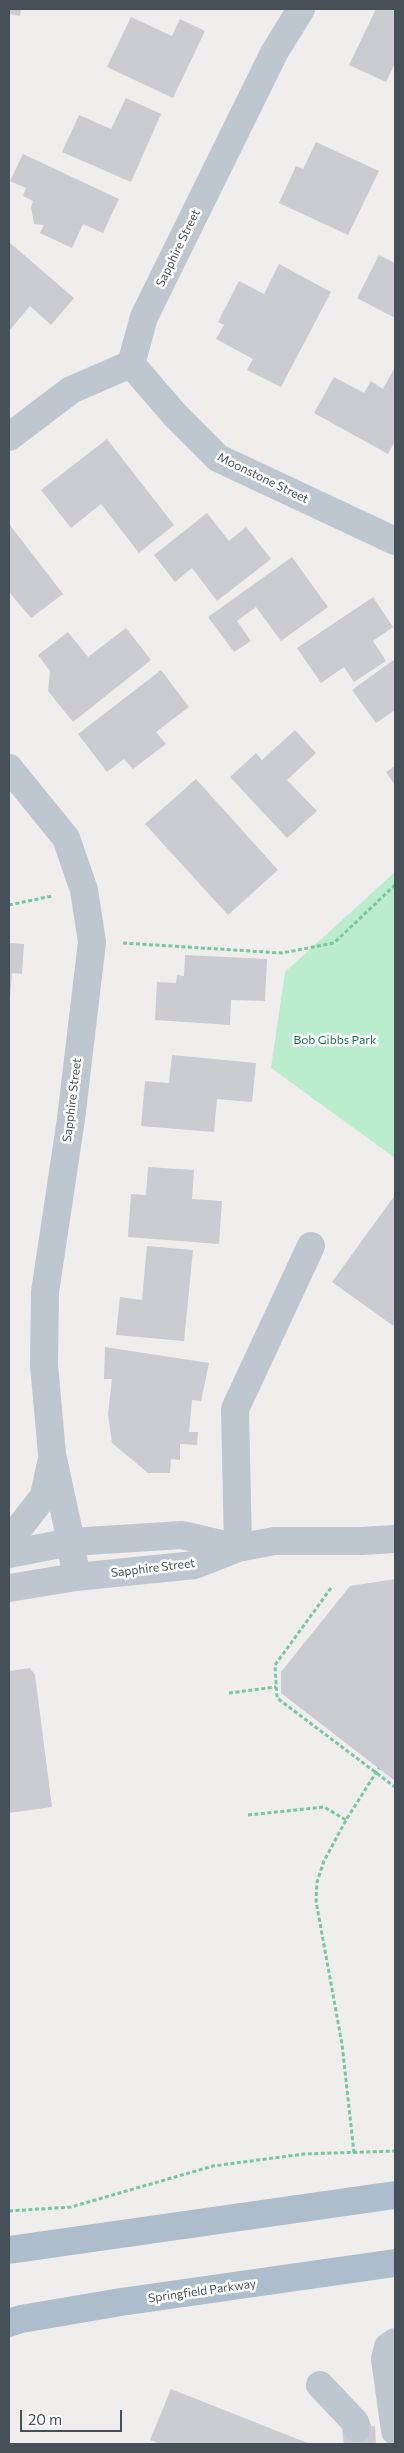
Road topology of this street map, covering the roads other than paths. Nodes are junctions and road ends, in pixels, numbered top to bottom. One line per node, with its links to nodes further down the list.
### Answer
1 (301, 9): 2 (street, Sapphire Street)
2 (131, 364): 3 (street); 4 (street, Moonstone Street)
3 (9, 437)
4 (395, 541)
5 (9, 768): 7 (street, Sapphire Street)
6 (311, 1246): 11 (street)
7 (52, 1454): 9 (street, Sapphire Street); 10 (street, Sapphire Street)
8 (395, 1539): 11 (street)
9 (9, 1541)
10 (71, 1542): 11 (street, Sapphire Street); 12 (street, Sapphire Street); 13 (street, Sapphire Street)
11 (238, 1548): 13 (street, Sapphire Street)
12 (9, 1554)
13 (76, 1576): 14 (street, Sapphire Street)
14 (9, 1588)
15 (395, 2195): 16 (main road)
16 (9, 2250)
17 (395, 2263): 18 (main road, Springfield Parkway)
18 (9, 2323)
19 (395, 2342): 22 (street)
20 (320, 2385): 21 (street)
21 (358, 2428)
22 (395, 2431)

